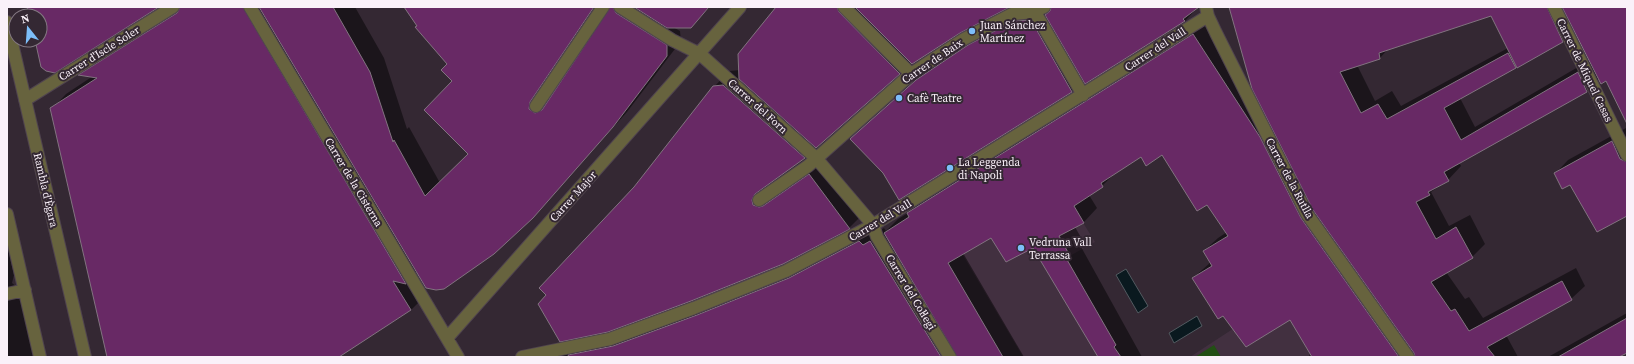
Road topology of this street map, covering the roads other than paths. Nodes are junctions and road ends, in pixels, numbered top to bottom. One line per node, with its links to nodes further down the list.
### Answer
1 (173, 7): 15 (street, Carrer d'Iscle Soler)
2 (250, 7): 24 (street, Carrer de la Cisterna)
3 (603, 7): 16 (street)
4 (620, 7): 11 (street, Carrer del Forn)
5 (740, 7): 11 (street, Carrer Major)
6 (844, 7): 13 (street)
7 (1554, 7): 17 (street, Carrer de Miquel Casas)
8 (1036, 9): 13 (street, Carrer de Baix); 14 (street)
9 (1207, 11): 14 (street, Carrer del Vall); 30 (street, Carrer de la Rutlla)
10 (7, 22): 15 (street, Rambla d'Ègara)
11 (700, 54): 12 (street); 18 (street, Carrer del Forn); 24 (street, Carrer Major)
12 (708, 71)
13 (911, 74): 18 (street, Carrer de Baix)
14 (1083, 95): 21 (street, Carrer del Vall)
15 (25, 100): 27 (street, Rambla d'Ègara)
16 (536, 106)
17 (1627, 155)
18 (816, 158): 19 (street, Carrer de Baix); 21 (street, Carrer del Forn)
19 (759, 200)
20 (7, 214): 22 (street)
21 (873, 225): 28 (street, Carrer del Vall); 29 (street, Carrer del Col·legi)
22 (25, 290): 23 (street); 26 (street)
23 (7, 294)
24 (447, 338): 25 (street, Carrer de la Cisterna)
25 (453, 355)
26 (40, 357)
27 (85, 357)
28 (522, 357)
29 (950, 357)
30 (1408, 357)

